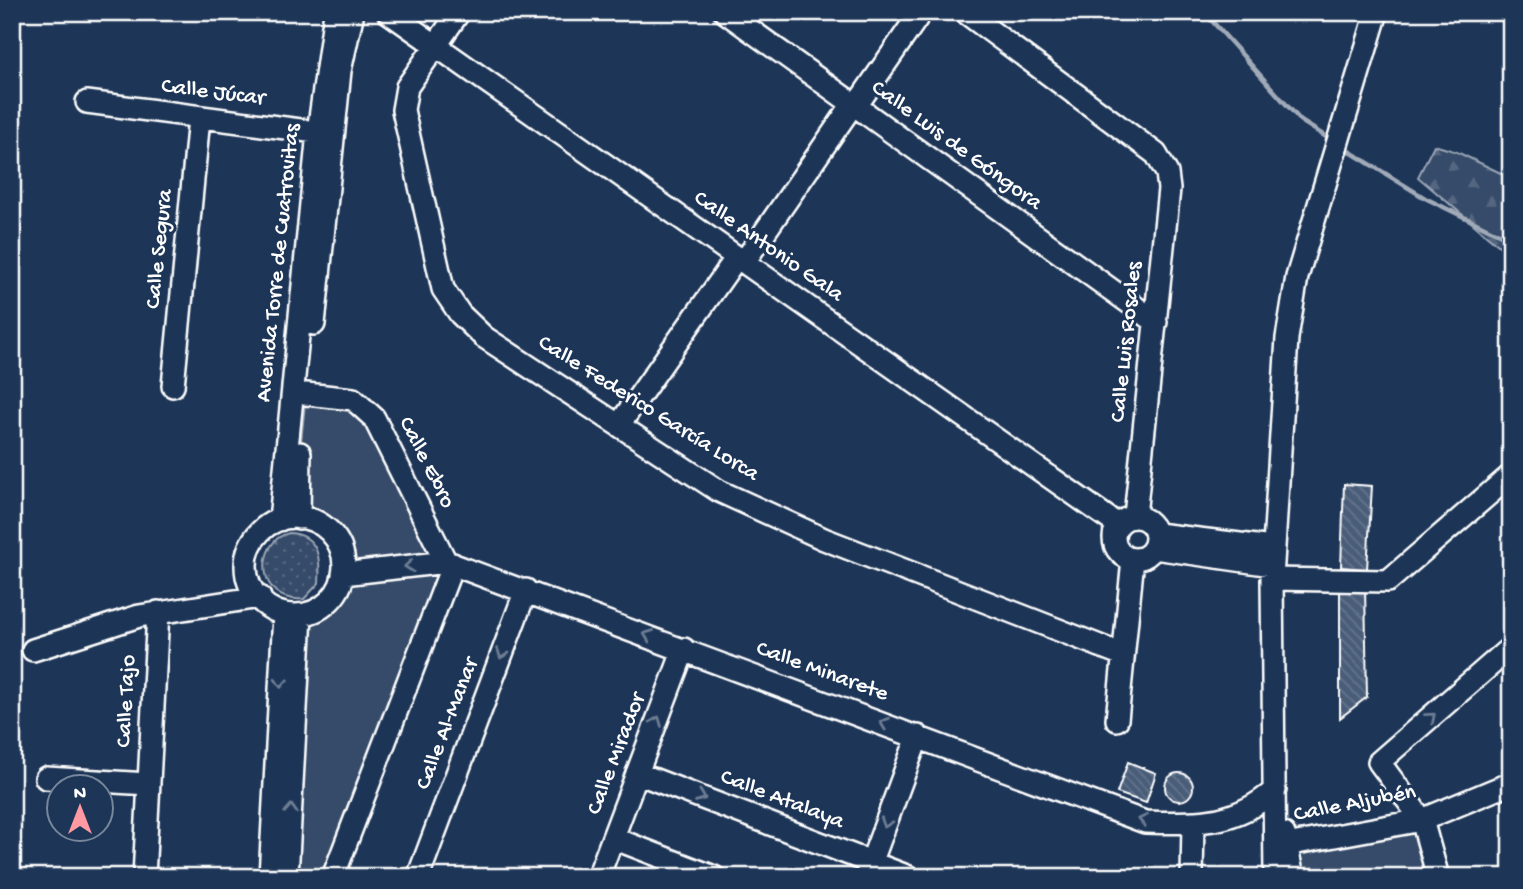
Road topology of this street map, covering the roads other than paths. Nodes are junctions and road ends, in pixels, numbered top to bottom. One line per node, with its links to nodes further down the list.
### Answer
1 (335, 12): 13 (street, Avenida Torre de Cuatrovitas)
2 (353, 12): 13 (street, Avenida Torre de Cuatrovitas)
3 (388, 12): 9 (street, Calle Antonio Gala)
4 (459, 12): 9 (street, Calle Federico García Lorca)
5 (725, 12): 11 (street, Calle Luis de Góngora)
6 (921, 12): 11 (street)
7 (965, 12): 15 (street, Calle Luis Rosales)
8 (1377, 12): 25 (street)
9 (436, 46): 14 (street, Calle Antonio Gala); 18 (street, Calle Federico García Lorca)
10 (87, 102): 12 (street, Calle Júcar)
11 (854, 105): 14 (street); 15 (street, Calle Luis de Góngora)
12 (199, 118): 13 (street, Calle Júcar); 16 (street, Calle Segura)
13 (326, 133): 17 (street, Avenida Torre de Cuatrovitas); 20 (street, Avenida Torre de Cuatrovitas)
14 (740, 259): 18 (street); 21 (street, Calle Antonio Gala)
15 (1156, 322): 21 (street, Calle Luis Rosales)
16 (173, 386)
17 (306, 394): 20 (street, Avenida Torre de Cuatrovitas); 24 (street, Calle Ebro)
18 (619, 425): 34 (street, Calle Federico García Lorca)
19 (1511, 475): 25 (street)
20 (290, 519): 26 (street); 28 (street)
21 (1127, 520): 22 (street); 23 (street)
22 (1156, 541): 23 (street); 25 (street)
23 (1133, 559): 34 (street)
24 (450, 563): 26 (street, Calle Minarete, one-way to 26); 27 (street, Calle Minarete); 51 (street)
25 (1272, 564): 41 (street)
26 (344, 574): 30 (street)
27 (526, 590): 32 (street, Calle Minarete, one-way to 27); 52 (street, Calle Al-Manar, one-way to 52)
28 (260, 597): 29 (street); 30 (street)
29 (158, 612): 33 (street); 40 (street, Calle Tajo)
30 (293, 615): 49 (street, one-way to 49); 50 (street, one-way to 30)
31 (1511, 647): 42 (street, one-way to 31)
32 (684, 649): 36 (street, Calle Minarete, one-way to 32); 37 (street, Calle Mirador, one-way to 32)
33 (33, 650)
34 (1123, 655): 35 (street)
35 (1117, 720)
36 (918, 736): 43 (street, Calle Minarete, one-way to 36); 46 (street, one-way to 46)
37 (638, 773): 44 (street, Calle Mirador); 46 (street, Calle Atalaya, one-way to 46)
38 (116, 782): 40 (street)
39 (1511, 783): 42 (street, Calle Aljubén)
40 (149, 784): 48 (street, Calle Tajo)
41 (1275, 790): 43 (street, Calle Minarete); 45 (street); 57 (street)
42 (1422, 820): 45 (street, Calle Aljubén); 59 (street)
43 (1193, 823): 56 (street)
44 (613, 838): 47 (street); 53 (street, Calle Mirador)
45 (1286, 845): 58 (street)
46 (868, 869): 55 (street, Calle Atalaya)
47 (686, 872): 54 (street)
48 (144, 877)
49 (270, 877)
50 (288, 877)
51 (333, 877)
52 (418, 877)
53 (598, 877)
54 (714, 877)
55 (909, 877)
56 (1192, 877)
57 (1275, 877)
58 (1293, 877)
59 (1437, 877)

